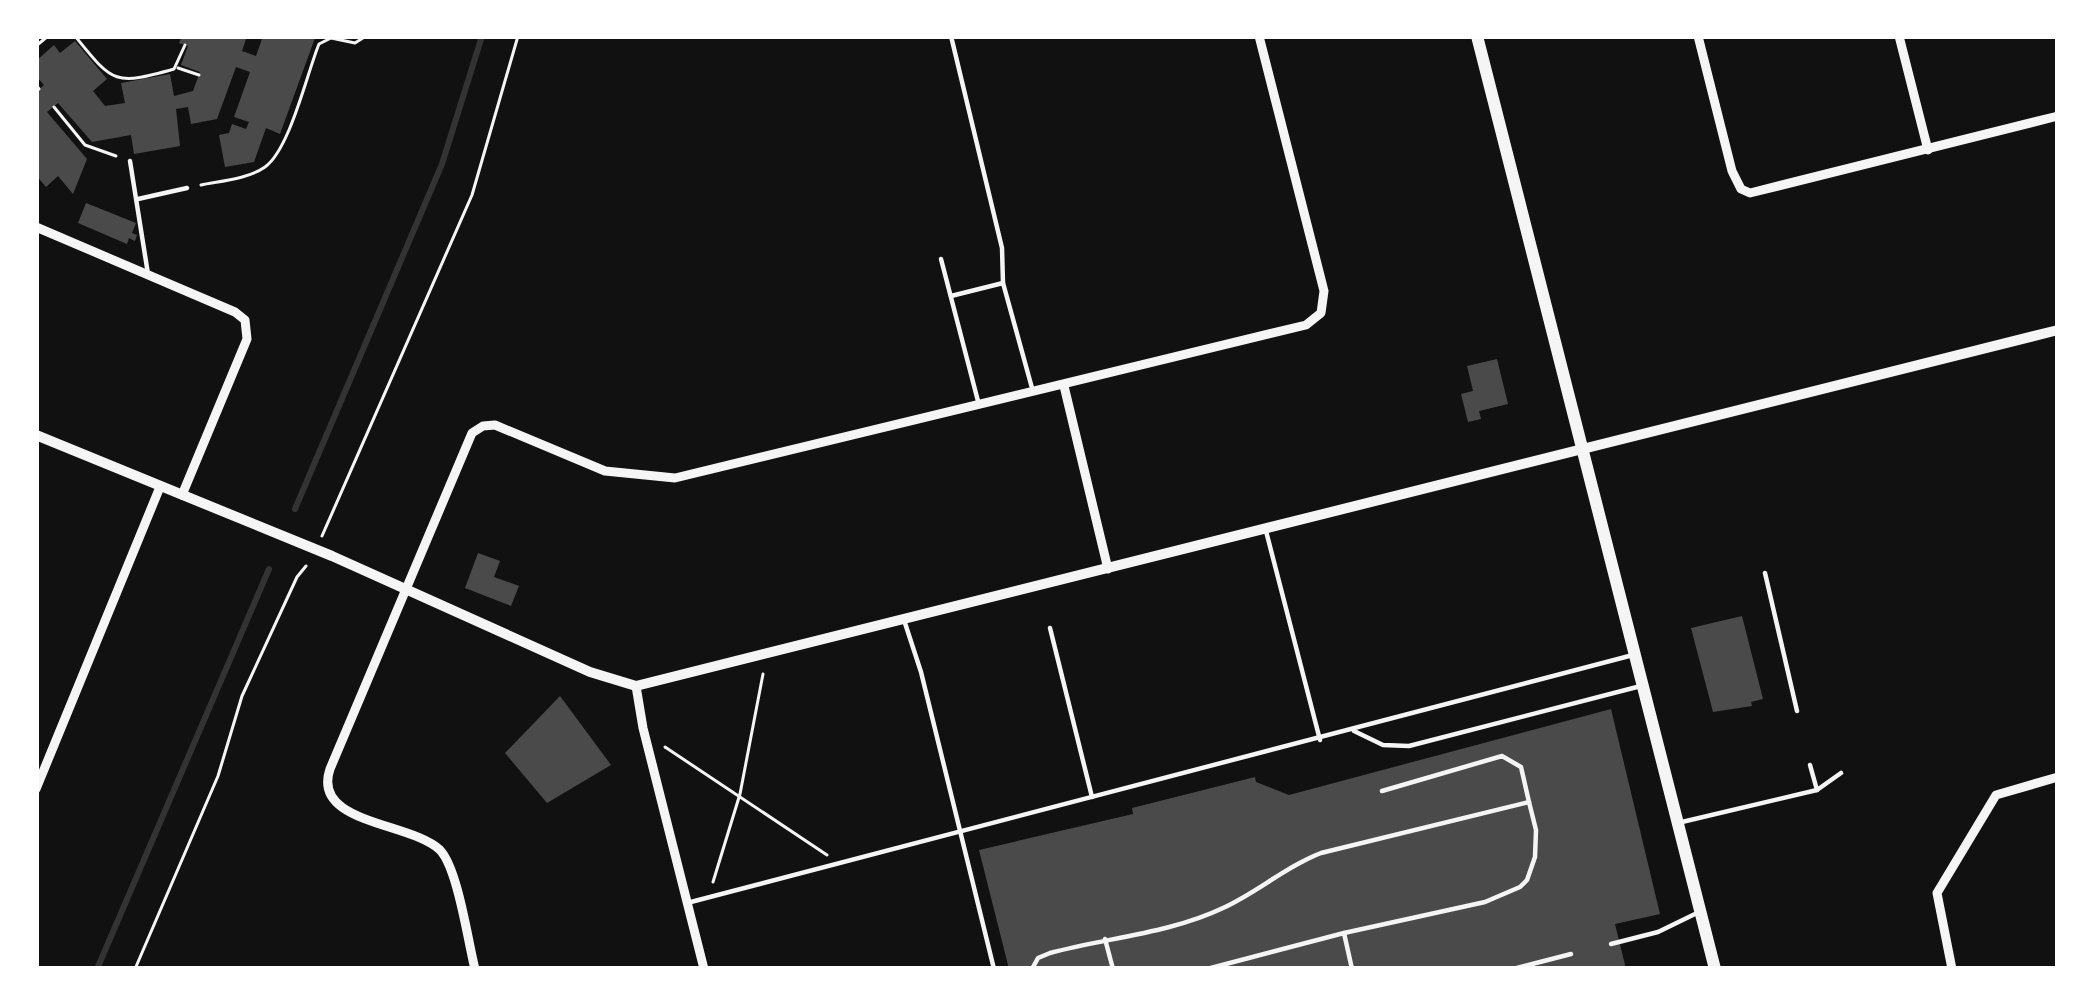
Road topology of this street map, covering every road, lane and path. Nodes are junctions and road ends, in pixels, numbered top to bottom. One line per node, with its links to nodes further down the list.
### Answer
1 (49, 36): 11 (path)
2 (75, 36): 12 (path)
3 (367, 36): 18 (path)
4 (518, 36): 34 (path)
5 (951, 36): 23 (lane)
6 (1259, 36): 26 (street)
7 (1477, 36): 30 (main road)
8 (1698, 36): 16 (street)
9 (1899, 36): 16 (street)
10 (184, 45): 12 (path)
11 (36, 46)
12 (176, 67): 13 (path)
13 (199, 75)
14 (54, 107): 17 (path)
15 (2058, 116): 16 (street)
16 (1928, 150)
17 (130, 161): 19 (lane)
18 (187, 188): 19 (lane)
19 (137, 199): 22 (lane)
20 (36, 227): 22 (street)
21 (940, 259): 24 (lane)
22 (148, 274): 32 (street)
23 (1003, 283): 24 (lane); 27 (lane)
24 (951, 296): 28 (lane)
25 (2058, 330): 30 (street)
26 (1064, 386): 27 (street); 36 (street)
27 (1033, 393): 28 (street)
28 (980, 406): 38 (street)
29 (36, 435): 31 (street)
30 (1582, 449): 33 (street); 41 (main road)
31 (160, 487): 32 (street); 52 (street)
32 (182, 495): 38 (street)
33 (1266, 529): 36 (street); 47 (lane)
34 (317, 540)
35 (306, 566): 69 (path)
36 (1108, 569): 39 (street)
37 (1765, 573): 45 (lane)
38 (407, 588): 43 (street); 70 (street)
39 (904, 620): 43 (street); 59 (lane)
40 (1050, 628): 56 (lane)
41 (1635, 655): 44 (main road); 46 (lane)
42 (763, 674): 55 (path)
43 (636, 686): 62 (street)
44 (1643, 686): 46 (lane); 58 (main road)
45 (1797, 711)
46 (1354, 731): 47 (lane)
47 (1320, 740): 56 (lane)
48 (658, 743): 55 (path)
49 (1810, 765): 53 (lane)
50 (1841, 773): 53 (lane)
51 (2058, 776): 80 (street)
52 (36, 790)
53 (1817, 790): 58 (lane)
54 (1382, 791): 57 (lane)
55 (740, 794): 60 (path); 61 (path)
56 (1092, 797): 59 (lane)
57 (1529, 802): 64 (lane); 65 (lane)
58 (1677, 824): 63 (main road)
59 (958, 831): 60 (lane); 72 (lane)
60 (839, 863): 62 (lane)
61 (710, 886)
62 (687, 903): 71 (street)
63 (1701, 912): 66 (lane); 79 (main road)
64 (1344, 933): 68 (lane); 77 (lane)
65 (1105, 939): 73 (lane); 74 (lane)
66 (1610, 944)
67 (1571, 954): 78 (lane)
68 (1240, 960): 75 (lane); 76 (lane)
69 (135, 969)
70 (475, 969)
71 (704, 969)
72 (994, 969)
73 (1032, 969)
74 (1113, 969)
75 (1207, 969)
76 (1243, 969)
77 (1352, 969)
78 (1514, 969)
79 (1715, 969)
80 (1952, 969)

